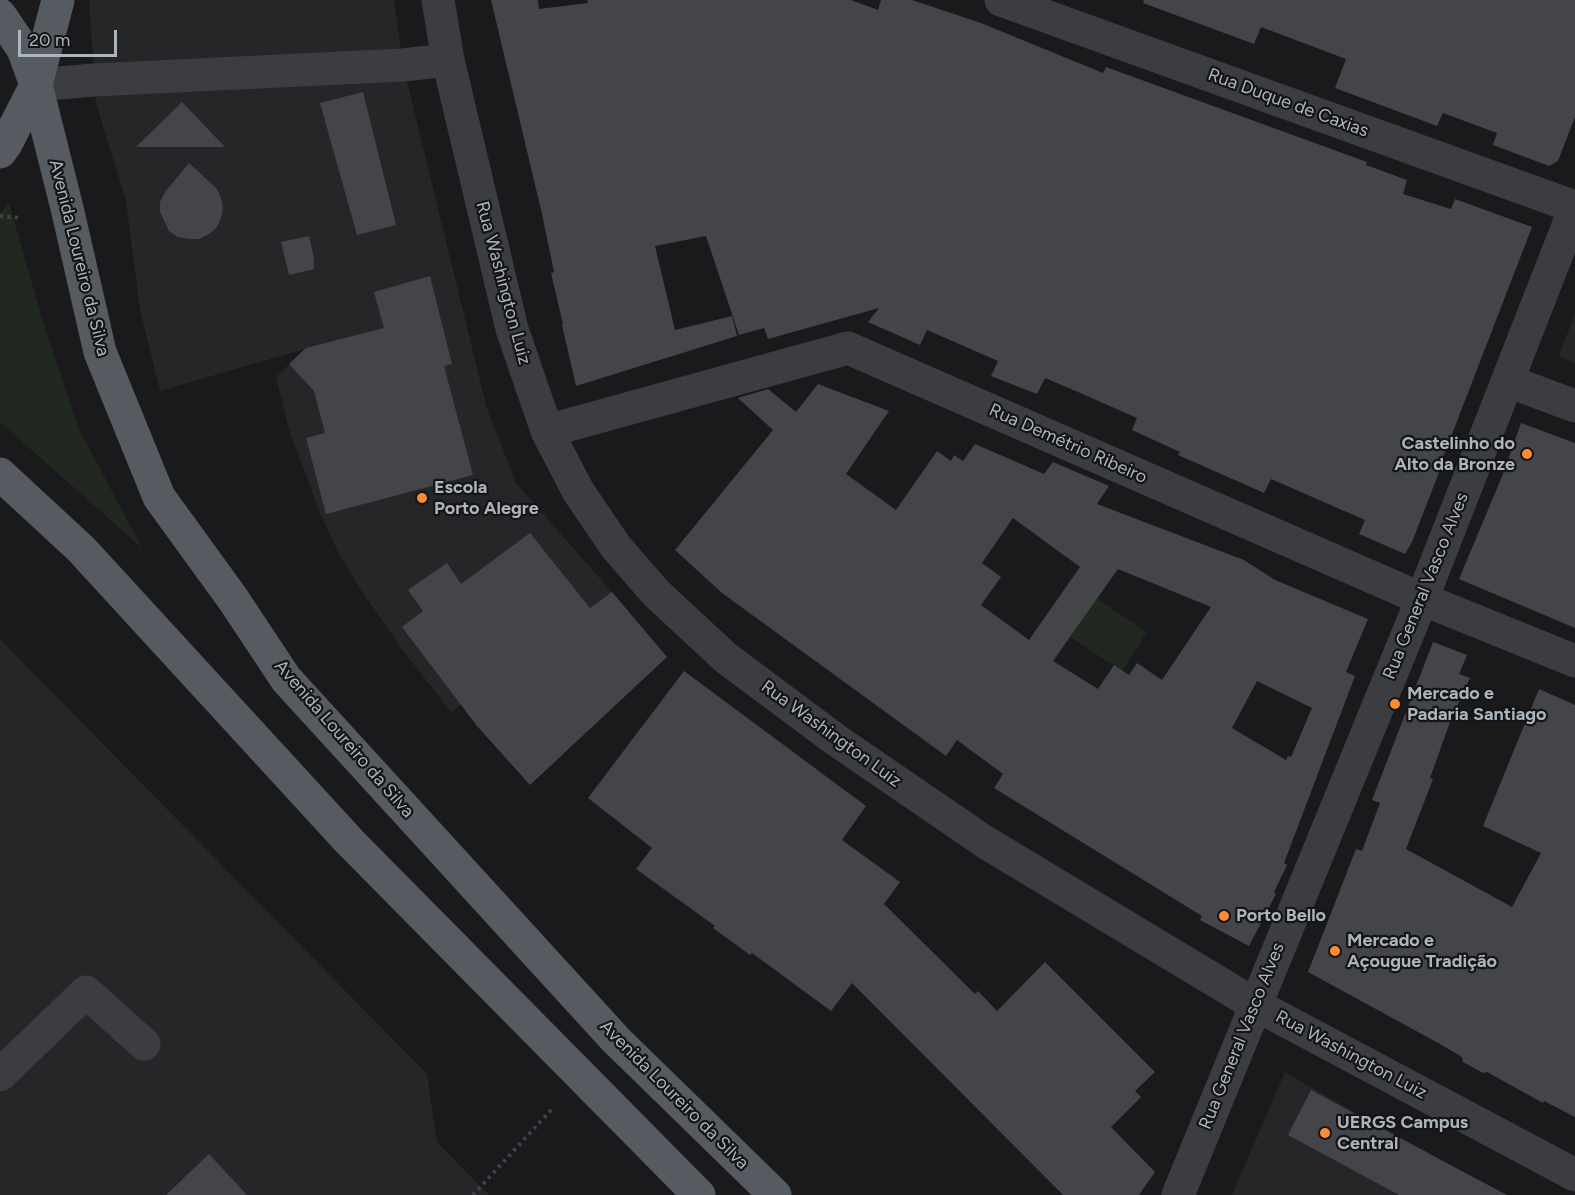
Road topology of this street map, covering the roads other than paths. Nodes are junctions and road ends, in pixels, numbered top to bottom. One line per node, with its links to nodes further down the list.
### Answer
1 (58, 0): 6 (main road)
2 (438, 0): 5 (street, Rua Washington Luiz)
3 (1001, 0): 8 (street, Rua Duque de Caxias)
4 (0, 15): 6 (main road, Avenida Loureiro da Silva)
5 (448, 60): 6 (street); 11 (street, Rua Washington Luiz)
6 (36, 85): 7 (main road); 20 (main road, Avenida Loureiro da Silva)
7 (0, 152)
8 (1575, 208): 9 (street, Rua General Vasco Alves)
9 (1508, 381): 10 (street); 13 (street, Rua General Vasco Alves)
10 (1575, 406)
11 (547, 431): 13 (street, Rua Demétrio Ribeiro); 15 (street, Rua Washington Luiz)
12 (0, 474): 19 (main road)
13 (1422, 599): 14 (street, Rua Demétrio Ribeiro); 15 (street, Rua General Vasco Alves)
14 (1575, 661)
15 (1254, 1004): 18 (street, Rua Washington Luiz); 21 (street, Rua General Vasco Alves)
16 (144, 1044): 17 (street)
17 (0, 1075)
18 (1575, 1175)
19 (699, 1195)
20 (775, 1195)
21 (1178, 1195)

